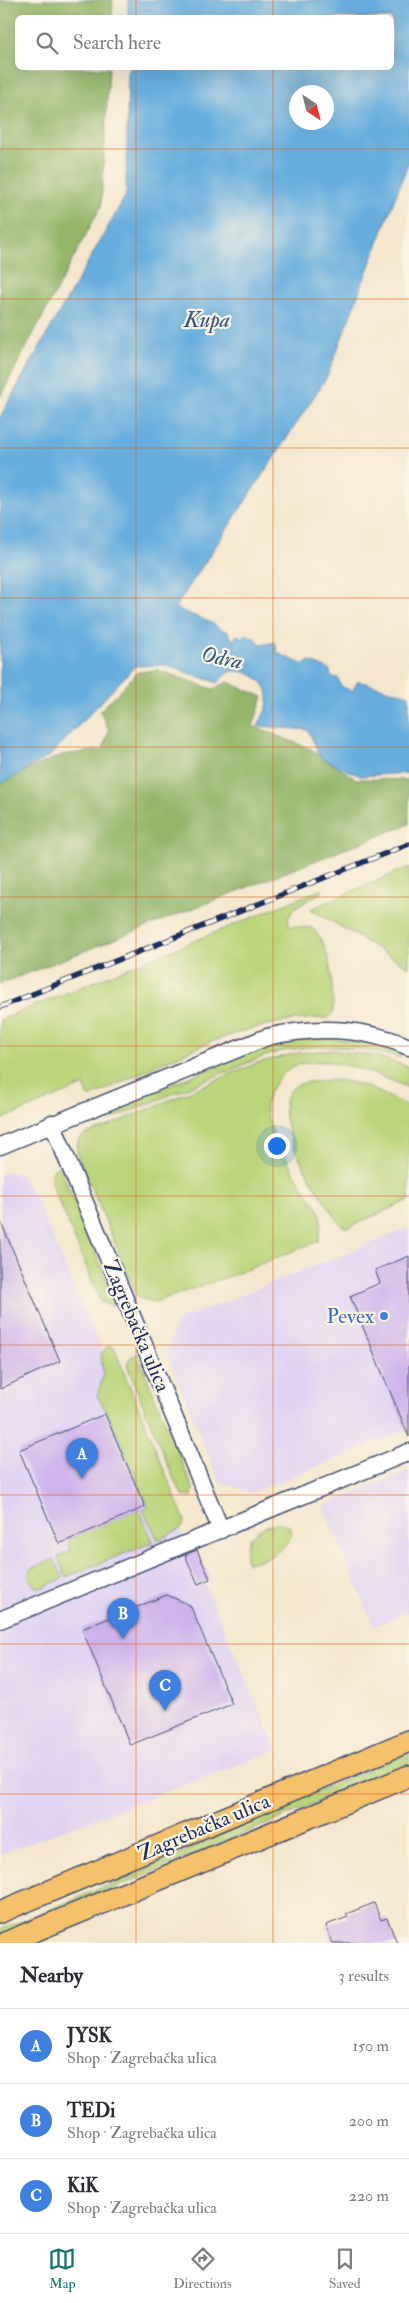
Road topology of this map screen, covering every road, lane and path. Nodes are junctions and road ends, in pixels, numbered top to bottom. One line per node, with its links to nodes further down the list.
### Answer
1 (409, 1047): 2 (street)
2 (52, 1123): 3 (street); 5 (street, Zagrebačka ulica)
3 (0, 1146)
4 (409, 1452): 5 (street)
5 (221, 1530): 6 (street)
6 (0, 1620)
7 (409, 1741): 9 (main road, Zagrebačka ulica)
8 (409, 1776): 12 (main road, Zagrebačka ulica)
9 (21, 1904): 10 (main road); 11 (main road, Zagrebačka ulica)
10 (0, 1906)
11 (0, 1912)
12 (5, 1943)

